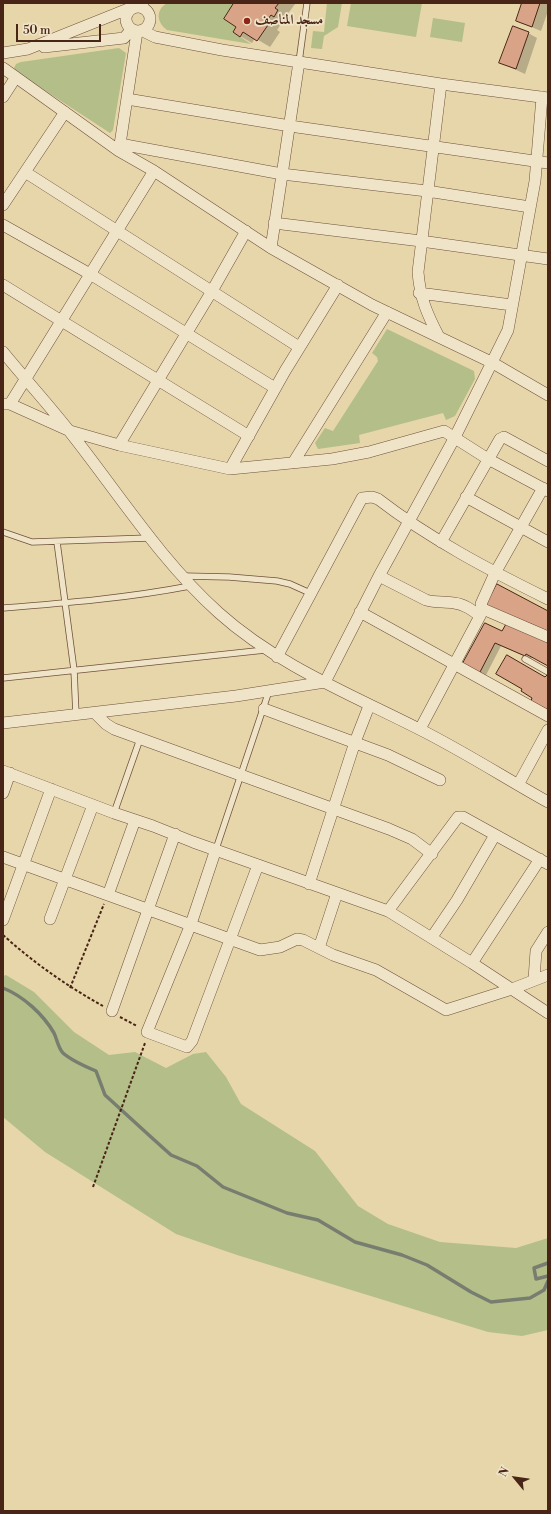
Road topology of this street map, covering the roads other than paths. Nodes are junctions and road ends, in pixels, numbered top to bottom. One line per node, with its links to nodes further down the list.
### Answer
1 (307, 3): 6 (lane)
2 (138, 4): 3 (street); 3 (street); 4 (street)
3 (137, 31): 4 (street); 6 (street); 12 (street)
4 (28, 49): 5 (street)
5 (3, 53)
6 (299, 62): 9 (street); 14 (street)
7 (3, 68): 8 (street)
8 (16, 77): 10 (street); 13 (street)
9 (441, 84): 11 (street); 15 (street)
10 (3, 97)
11 (545, 98): 17 (street)
12 (127, 99): 14 (street); 16 (street)
13 (65, 112): 16 (street); 20 (street)
14 (290, 126): 15 (street); 21 (street)
15 (434, 146): 17 (street); 22 (street)
16 (120, 147): 19 (street); 21 (street)
17 (537, 162): 18 (street); 24 (street)
18 (548, 163)
19 (154, 171): 27 (street); 28 (street)
20 (25, 172): 23 (street); 27 (street)
21 (282, 174): 22 (street); 25 (street)
22 (427, 191): 24 (street); 29 (street)
23 (3, 205)
24 (530, 207): 31 (street)
25 (274, 224): 29 (street); 30 (street)
26 (3, 225): 33 (street)
27 (117, 230): 33 (street); 36 (street)
28 (246, 231): 30 (street); 36 (street)
29 (421, 241): 31 (street); 37 (street)
30 (271, 248): 35 (street)
31 (521, 255): 32 (street); 38 (street)
32 (548, 259)
33 (90, 274): 40 (street); 41 (street)
34 (3, 285): 40 (street)
35 (338, 285): 39 (street); 43 (street)
36 (212, 291): 41 (street); 43 (street)
37 (419, 293): 38 (street); 42 (street)
38 (512, 305): 45 (street)
39 (387, 312): 42 (street); 57 (street)
40 (61, 321): 46 (street); 47 (street)
41 (187, 334): 47 (street); 48 (street)
42 (439, 337): 45 (street)
43 (299, 347): 48 (street)
44 (3, 352): 46 (street)
45 (493, 363): 49 (street); 53 (street)
46 (25, 378): 50 (street); 51 (street)
47 (157, 380): 52 (street); 54 (street)
48 (275, 388): 52 (street)
49 (548, 395)
50 (6, 404): 51 (street)
51 (70, 431): 54 (street); 64 (street)
52 (249, 436): 58 (street)
53 (455, 437): 55 (street); 57 (street); 61 (street)
54 (119, 445): 58 (street)
55 (488, 458): 56 (street); 59 (street); 60 (street)
56 (548, 461)
57 (293, 463): 58 (street)
58 (230, 469)
59 (545, 489): 62 (street)
60 (466, 497): 62 (street); 66 (street)
61 (409, 523): 66 (street); 69 (street); 71 (street)
62 (520, 526): 67 (street); 68 (street)
63 (3, 532): 65 (lane)
64 (149, 538): 65 (lane); 70 (street)
65 (57, 542): 73 (lane)
66 (442, 542): 68 (street)
67 (548, 542)
68 (495, 573): 72 (street); 76 (street)
69 (379, 576): 75 (street); 76 (street)
70 (187, 581): 71 (lane); 73 (lane); 78 (street)
71 (310, 593): 79 (street)
72 (548, 600)
73 (66, 603): 74 (lane); 82 (lane)
74 (3, 608)
75 (360, 612): 81 (street); 85 (street)
76 (481, 612): 77 (street); 81 (street)
77 (548, 637)
78 (266, 650): 79 (street); 82 (lane)
79 (277, 657): 85 (street)
80 (525, 659): 83 (lane)
81 (455, 665): 91 (street); 93 (street)
82 (74, 670): 84 (lane); 90 (lane)
83 (548, 672)
84 (3, 678)
85 (324, 682): 86 (street); 87 (street)
86 (270, 691): 88 (lane); 89 (street)
87 (369, 706): 93 (street); 96 (street)
88 (264, 709): 96 (street); 98 (lane)
89 (95, 713): 90 (street); 95 (street)
90 (76, 715): 92 (street)
91 (548, 716)
92 (5, 726)
93 (420, 730): 100 (street)
94 (548, 730): 100 (street)
95 (140, 739): 98 (street); 106 (lane)
96 (355, 742): 99 (street); 105 (street)
97 (7, 772): 101 (street); 102 (street)
98 (241, 776): 105 (street); 110 (lane)
99 (440, 780)
100 (518, 785): 103 (street)
101 (50, 789): 104 (street); 114 (street)
102 (3, 793)
103 (548, 802)
104 (93, 805): 106 (street); 116 (street)
105 (333, 810): 111 (street); 117 (street)
106 (114, 813): 107 (street)
107 (135, 820): 108 (street); 119 (street)
108 (175, 834): 110 (street); 120 (street)
109 (495, 835): 111 (street); 113 (street); 126 (street)
110 (216, 849): 115 (street); 124 (street)
111 (432, 854): 121 (street)
112 (3, 857): 114 (street)
113 (544, 861): 129 (street)
114 (24, 864): 116 (street); 123 (street)
115 (258, 865): 117 (street); 127 (street)
116 (66, 880): 119 (street); 122 (street)
117 (309, 884): 118 (street)
118 (337, 893): 121 (street); 128 (street)
119 (108, 895): 120 (street)
120 (148, 909): 124 (street); 133 (street)
121 (388, 912): 126 (street)
122 (50, 919)
123 (3, 920)
124 (191, 924): 127 (street); 127 (street)
125 (548, 932): 131 (street)
126 (432, 937): 129 (street)
127 (231, 939): 128 (street)
128 (319, 948): 132 (street)
129 (472, 962): 132 (street)
130 (548, 975): 131 (street)
131 (534, 979): 132 (street)
132 (512, 989): 134 (street)
133 (112, 1012)
134 (548, 1013)

